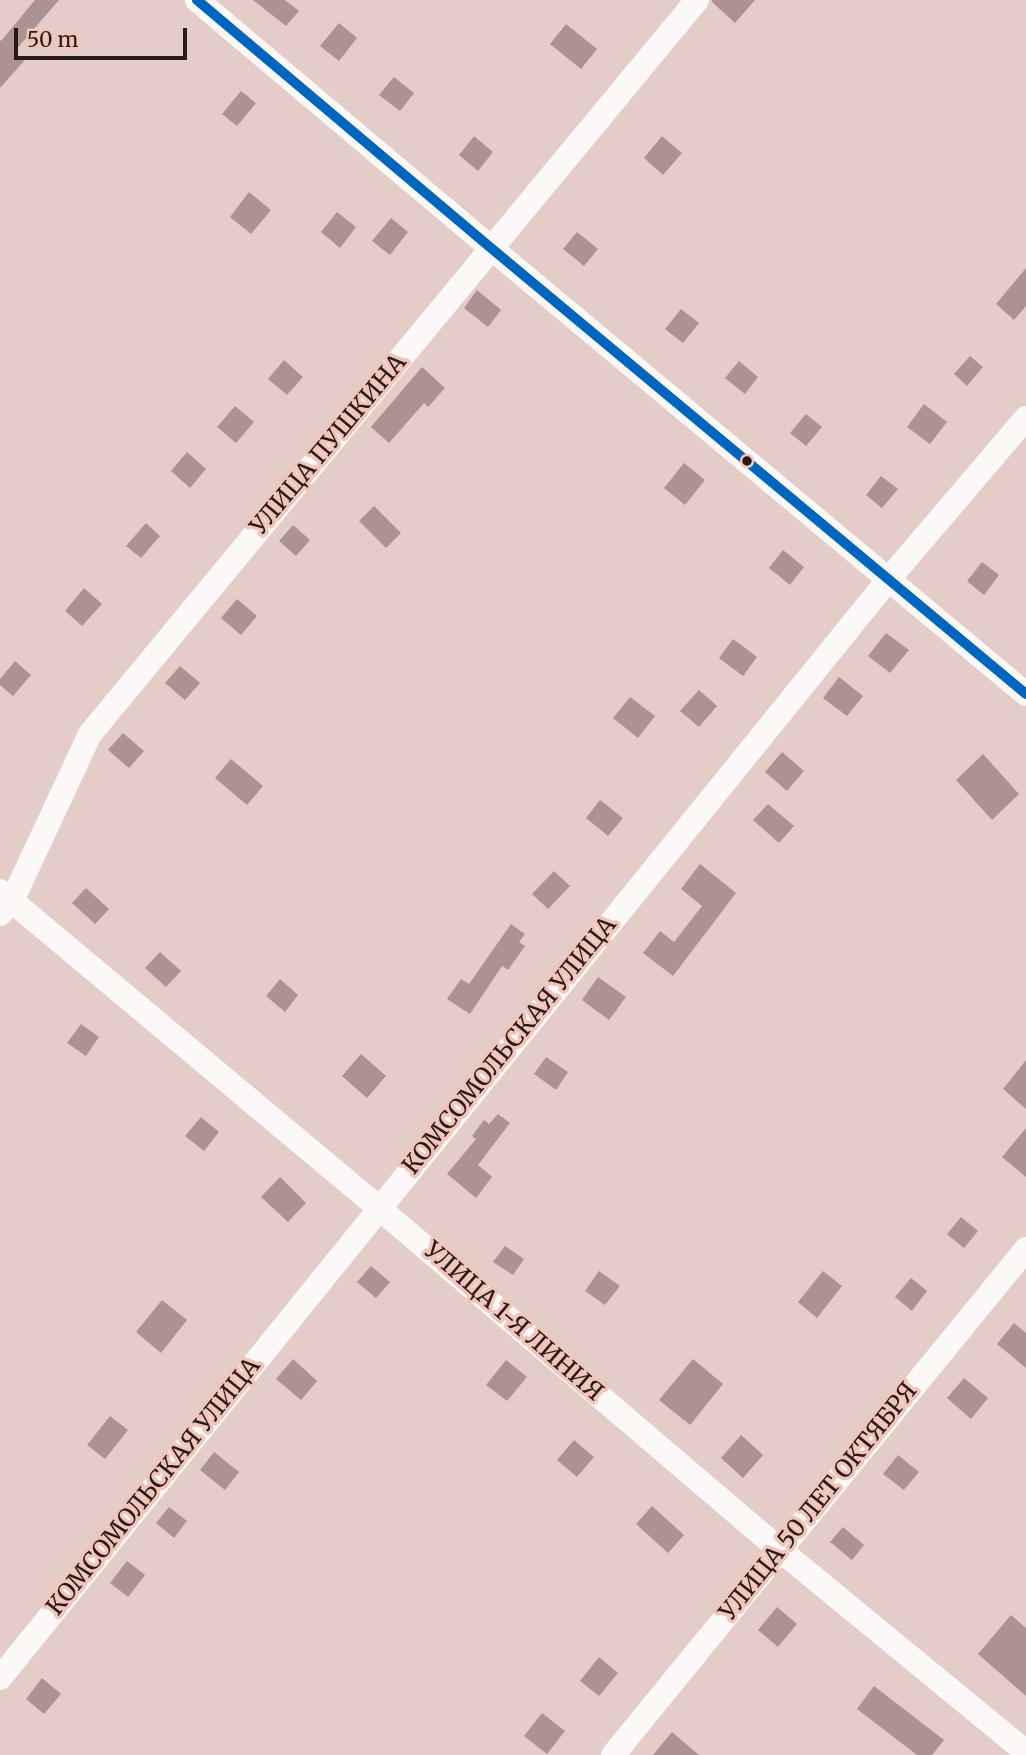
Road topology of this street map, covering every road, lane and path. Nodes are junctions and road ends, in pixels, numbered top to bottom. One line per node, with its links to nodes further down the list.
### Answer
1 (197, 0): 3 (street)
2 (697, 0): 3 (street, УЛИЦА ПУШКИНА)
3 (491, 248): 5 (street); 7 (street, УЛИЦА ПУШКИНА)
4 (1026, 418): 5 (street, КОМСОМОЛЬСКАЯ УЛИЦА)
5 (888, 580): 6 (street); 8 (street, КОМСОМОЛЬСКАЯ УЛИЦА)
6 (1026, 694)
7 (4, 902): 8 (street, УЛИЦА 1-Я ЛИНИЯ)
8 (380, 1208): 10 (street, УЛИЦА 1-Я ЛИНИЯ); 11 (street, КОМСОМОЛЬСКАЯ УЛИЦА)
9 (1026, 1249): 10 (street, УЛИЦА 50 ЛЕТ ОКТЯБРЯ)
10 (780, 1550): 12 (street, УЛИЦА 1-Я ЛИНИЯ); 13 (street, УЛИЦА 50 ЛЕТ ОКТЯБРЯ)
11 (0, 1678)
12 (1026, 1752)
13 (612, 1755)

